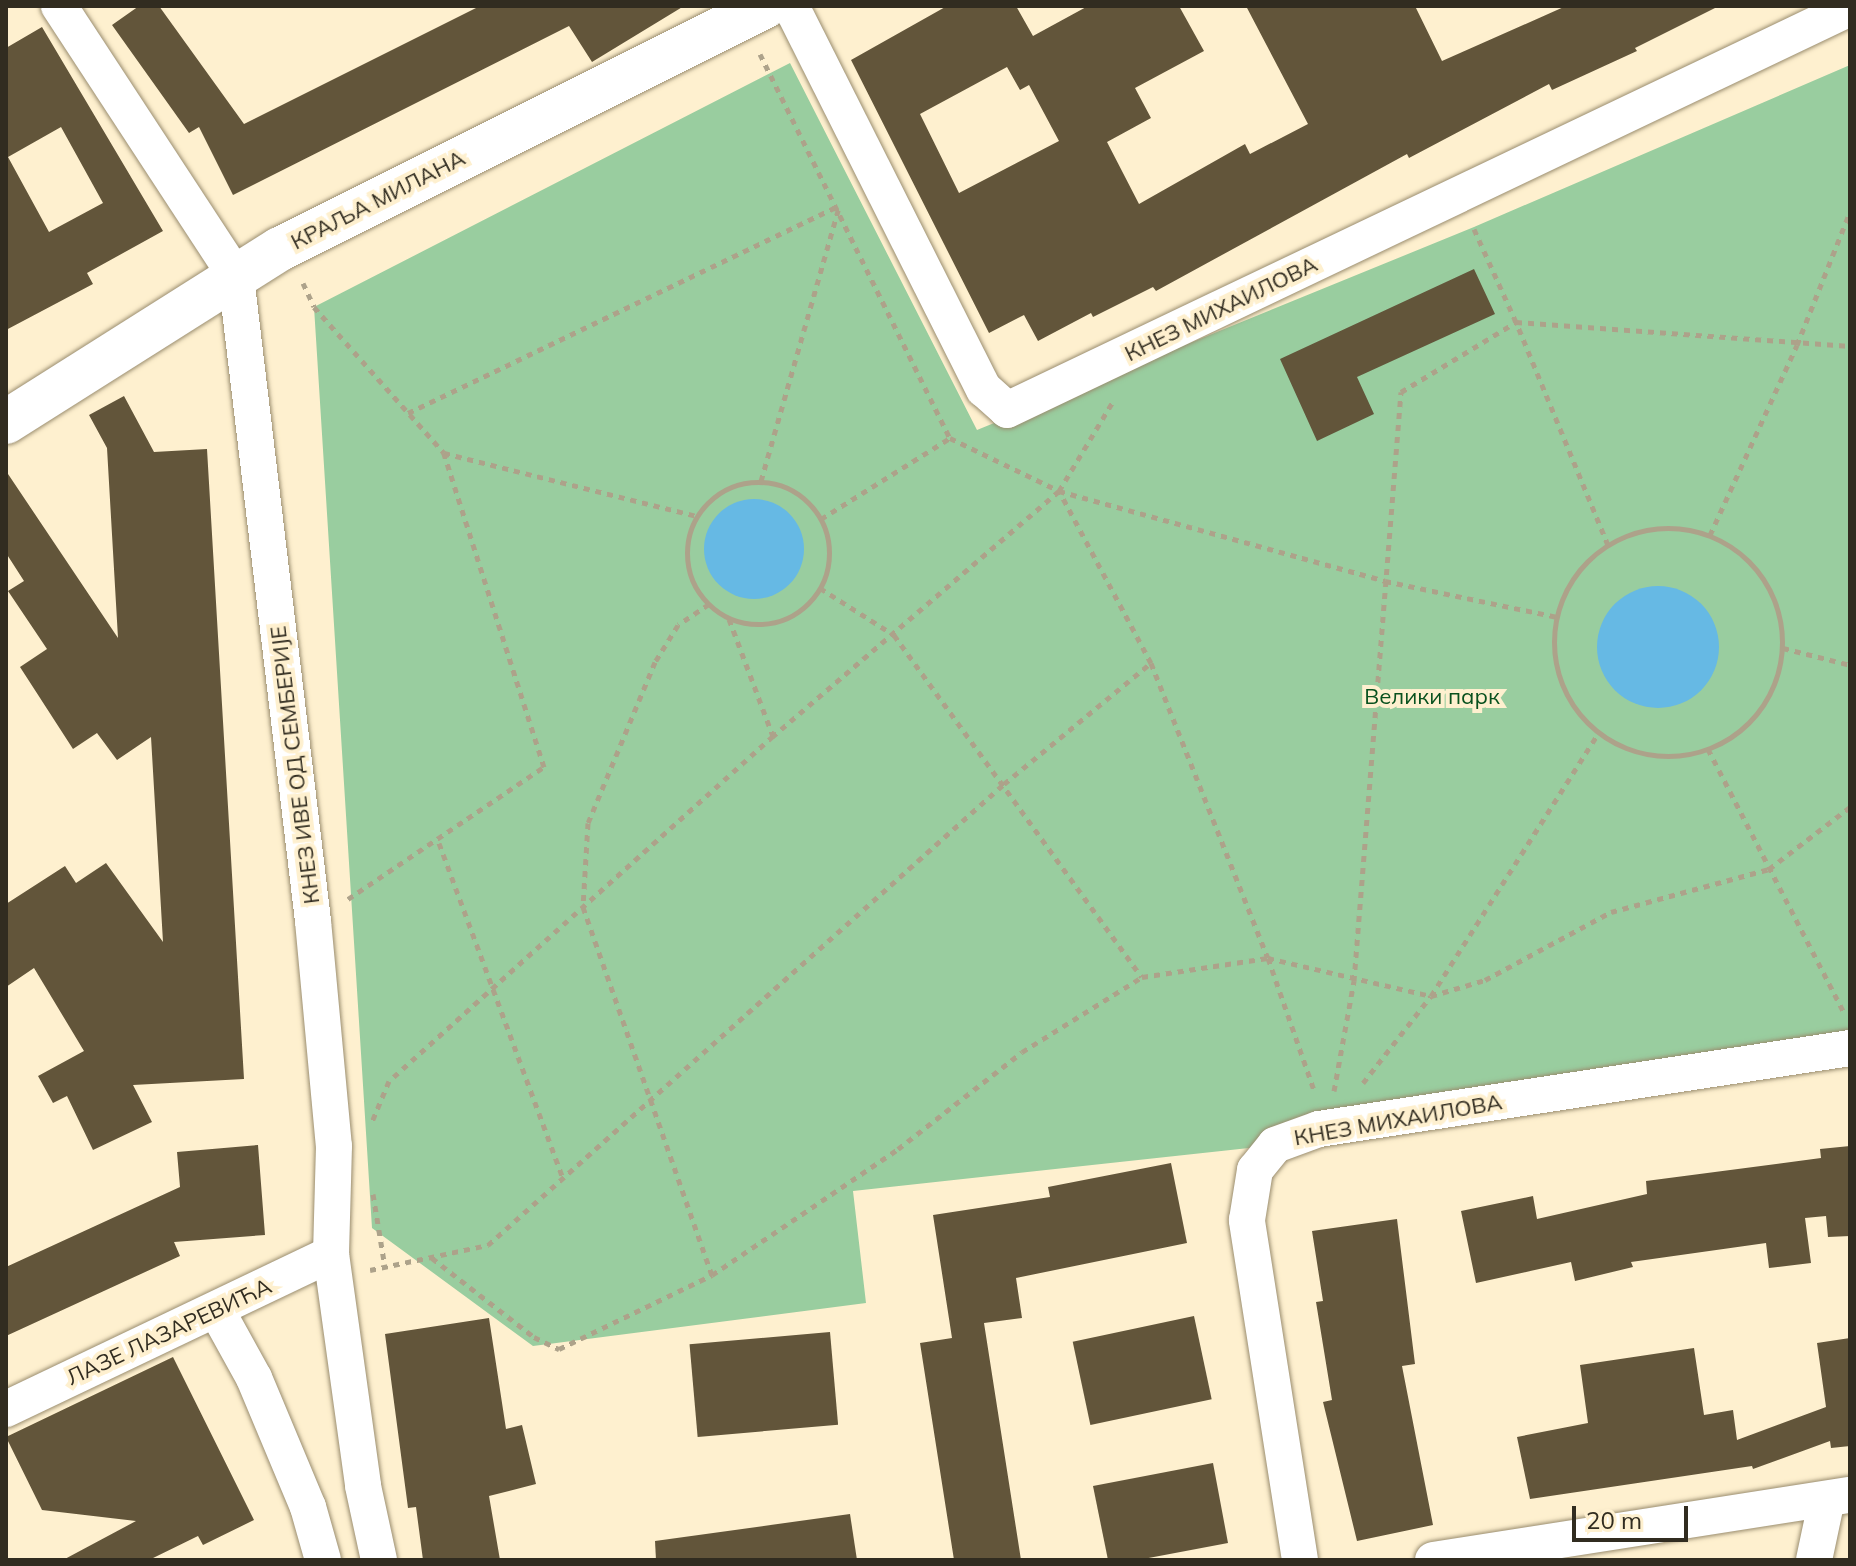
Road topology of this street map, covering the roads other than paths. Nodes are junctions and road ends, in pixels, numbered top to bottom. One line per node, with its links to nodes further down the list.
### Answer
1 (59, 6): 5 (street)
2 (791, 6): 3 (street, КНЕЗ МИХАИЛОВА)
3 (1850, 8)
4 (744, 13): 5 (main road, КРАЉА МИЛАНА)
5 (236, 277): 6 (main road, КРАЉА МИЛАНА); 8 (street, КНЕЗ ИВЕ ОД СЕМБЕРИЈЕ)
6 (6, 422)
7 (1850, 1048): 14 (street, КНЕЗ МИХАИЛОВА)
8 (334, 1265): 9 (street, ЛАЗЕ ЛАЗАРЕВИЋА); 13 (street, КНЕЗ ИВЕ ОД СЕМБЕРИЈЕ)
9 (217, 1311): 10 (street, ЛАЗЕ ЛАЗАРЕВИЋА); 12 (street)
10 (6, 1409)
11 (1838, 1497): 15 (street); 16 (street)
12 (323, 1560)
13 (379, 1560)
14 (1300, 1560)
15 (1433, 1560)
16 (1814, 1560)

